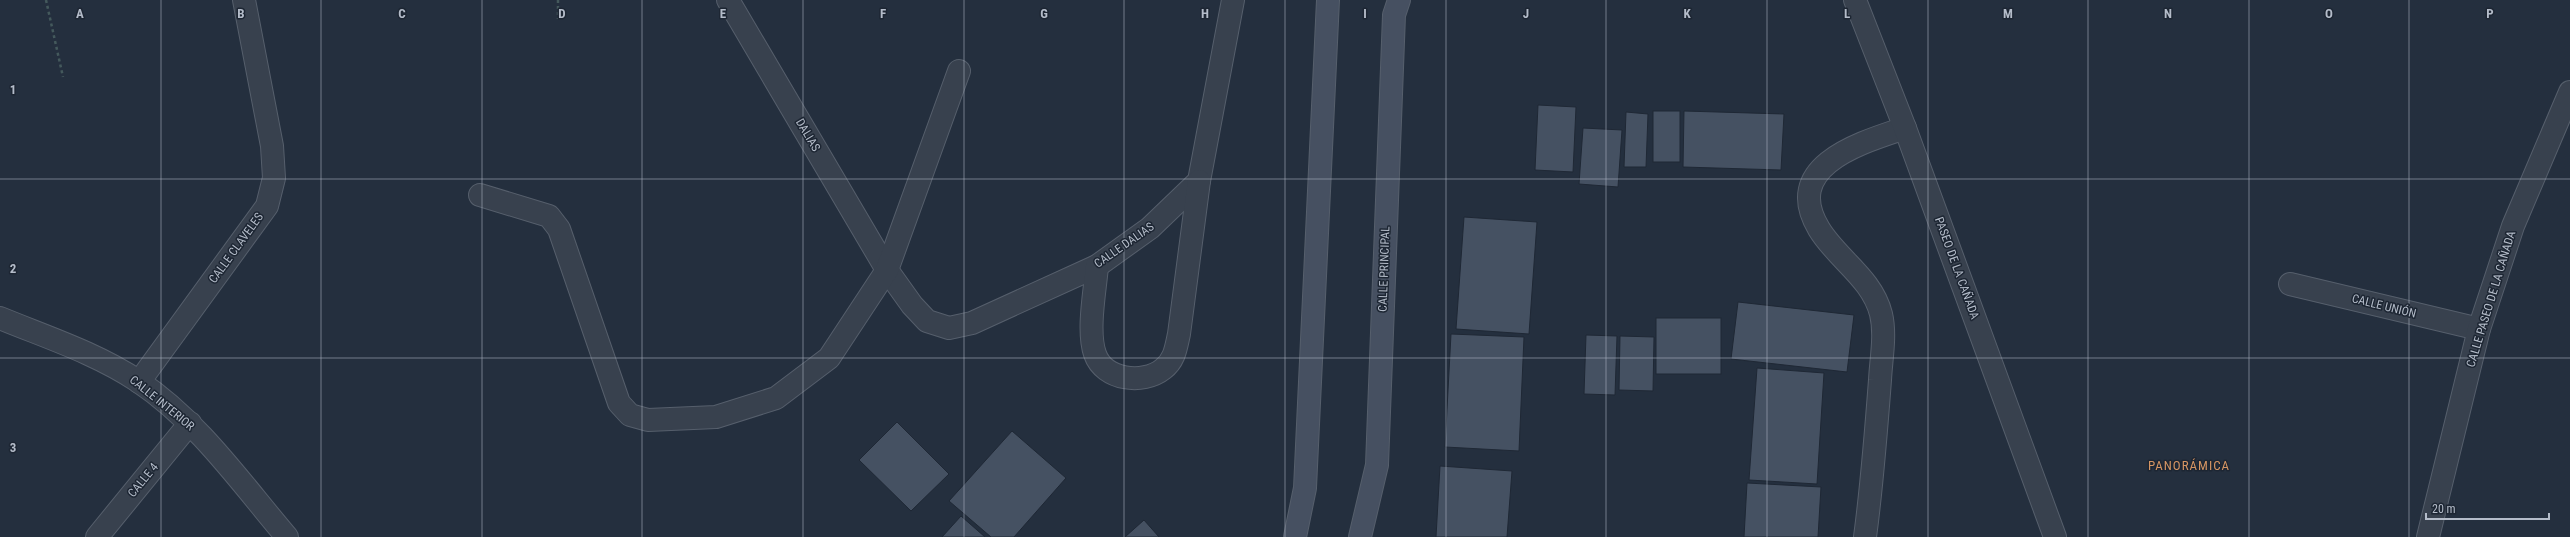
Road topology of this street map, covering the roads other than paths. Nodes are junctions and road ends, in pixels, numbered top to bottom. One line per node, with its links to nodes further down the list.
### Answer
1 (244, 0): 17 (street, CALLE CLAVELES)
2 (728, 0): 13 (street, DALIAS)
3 (1233, 0): 10 (street)
4 (1328, 0): 21 (street)
5 (1399, 0): 22 (street, CALLE PRINCIPAL)
6 (1855, 0): 9 (street, PASEO DE LA CAÑADA)
7 (959, 71): 13 (street)
8 (2570, 92): 16 (street, CALLE PASEO DE LA CAÑADA)
9 (1905, 128): 23 (street); 24 (street, PASEO DE LA CAÑADA)
10 (1199, 181): 12 (street, CALLE DALIAS); 12 (street)
11 (480, 195): 13 (street)
12 (1097, 266): 13 (street, CALLE DALIAS)
13 (887, 270)
14 (2290, 284): 16 (street, CALLE UNIÓN)
15 (0, 318): 17 (street, CALLE INTERIOR)
16 (2479, 329): 25 (street, CALLE PASEO DE LA CAÑADA)
17 (138, 382): 18 (street, CALLE INTERIOR)
18 (190, 423): 19 (street, CALLE 4); 20 (street, CALLE INTERIOR)
19 (97, 537)
20 (287, 537)
21 (1295, 537)
22 (1360, 537)
23 (1865, 537)
24 (2055, 537)
25 (2428, 537)

